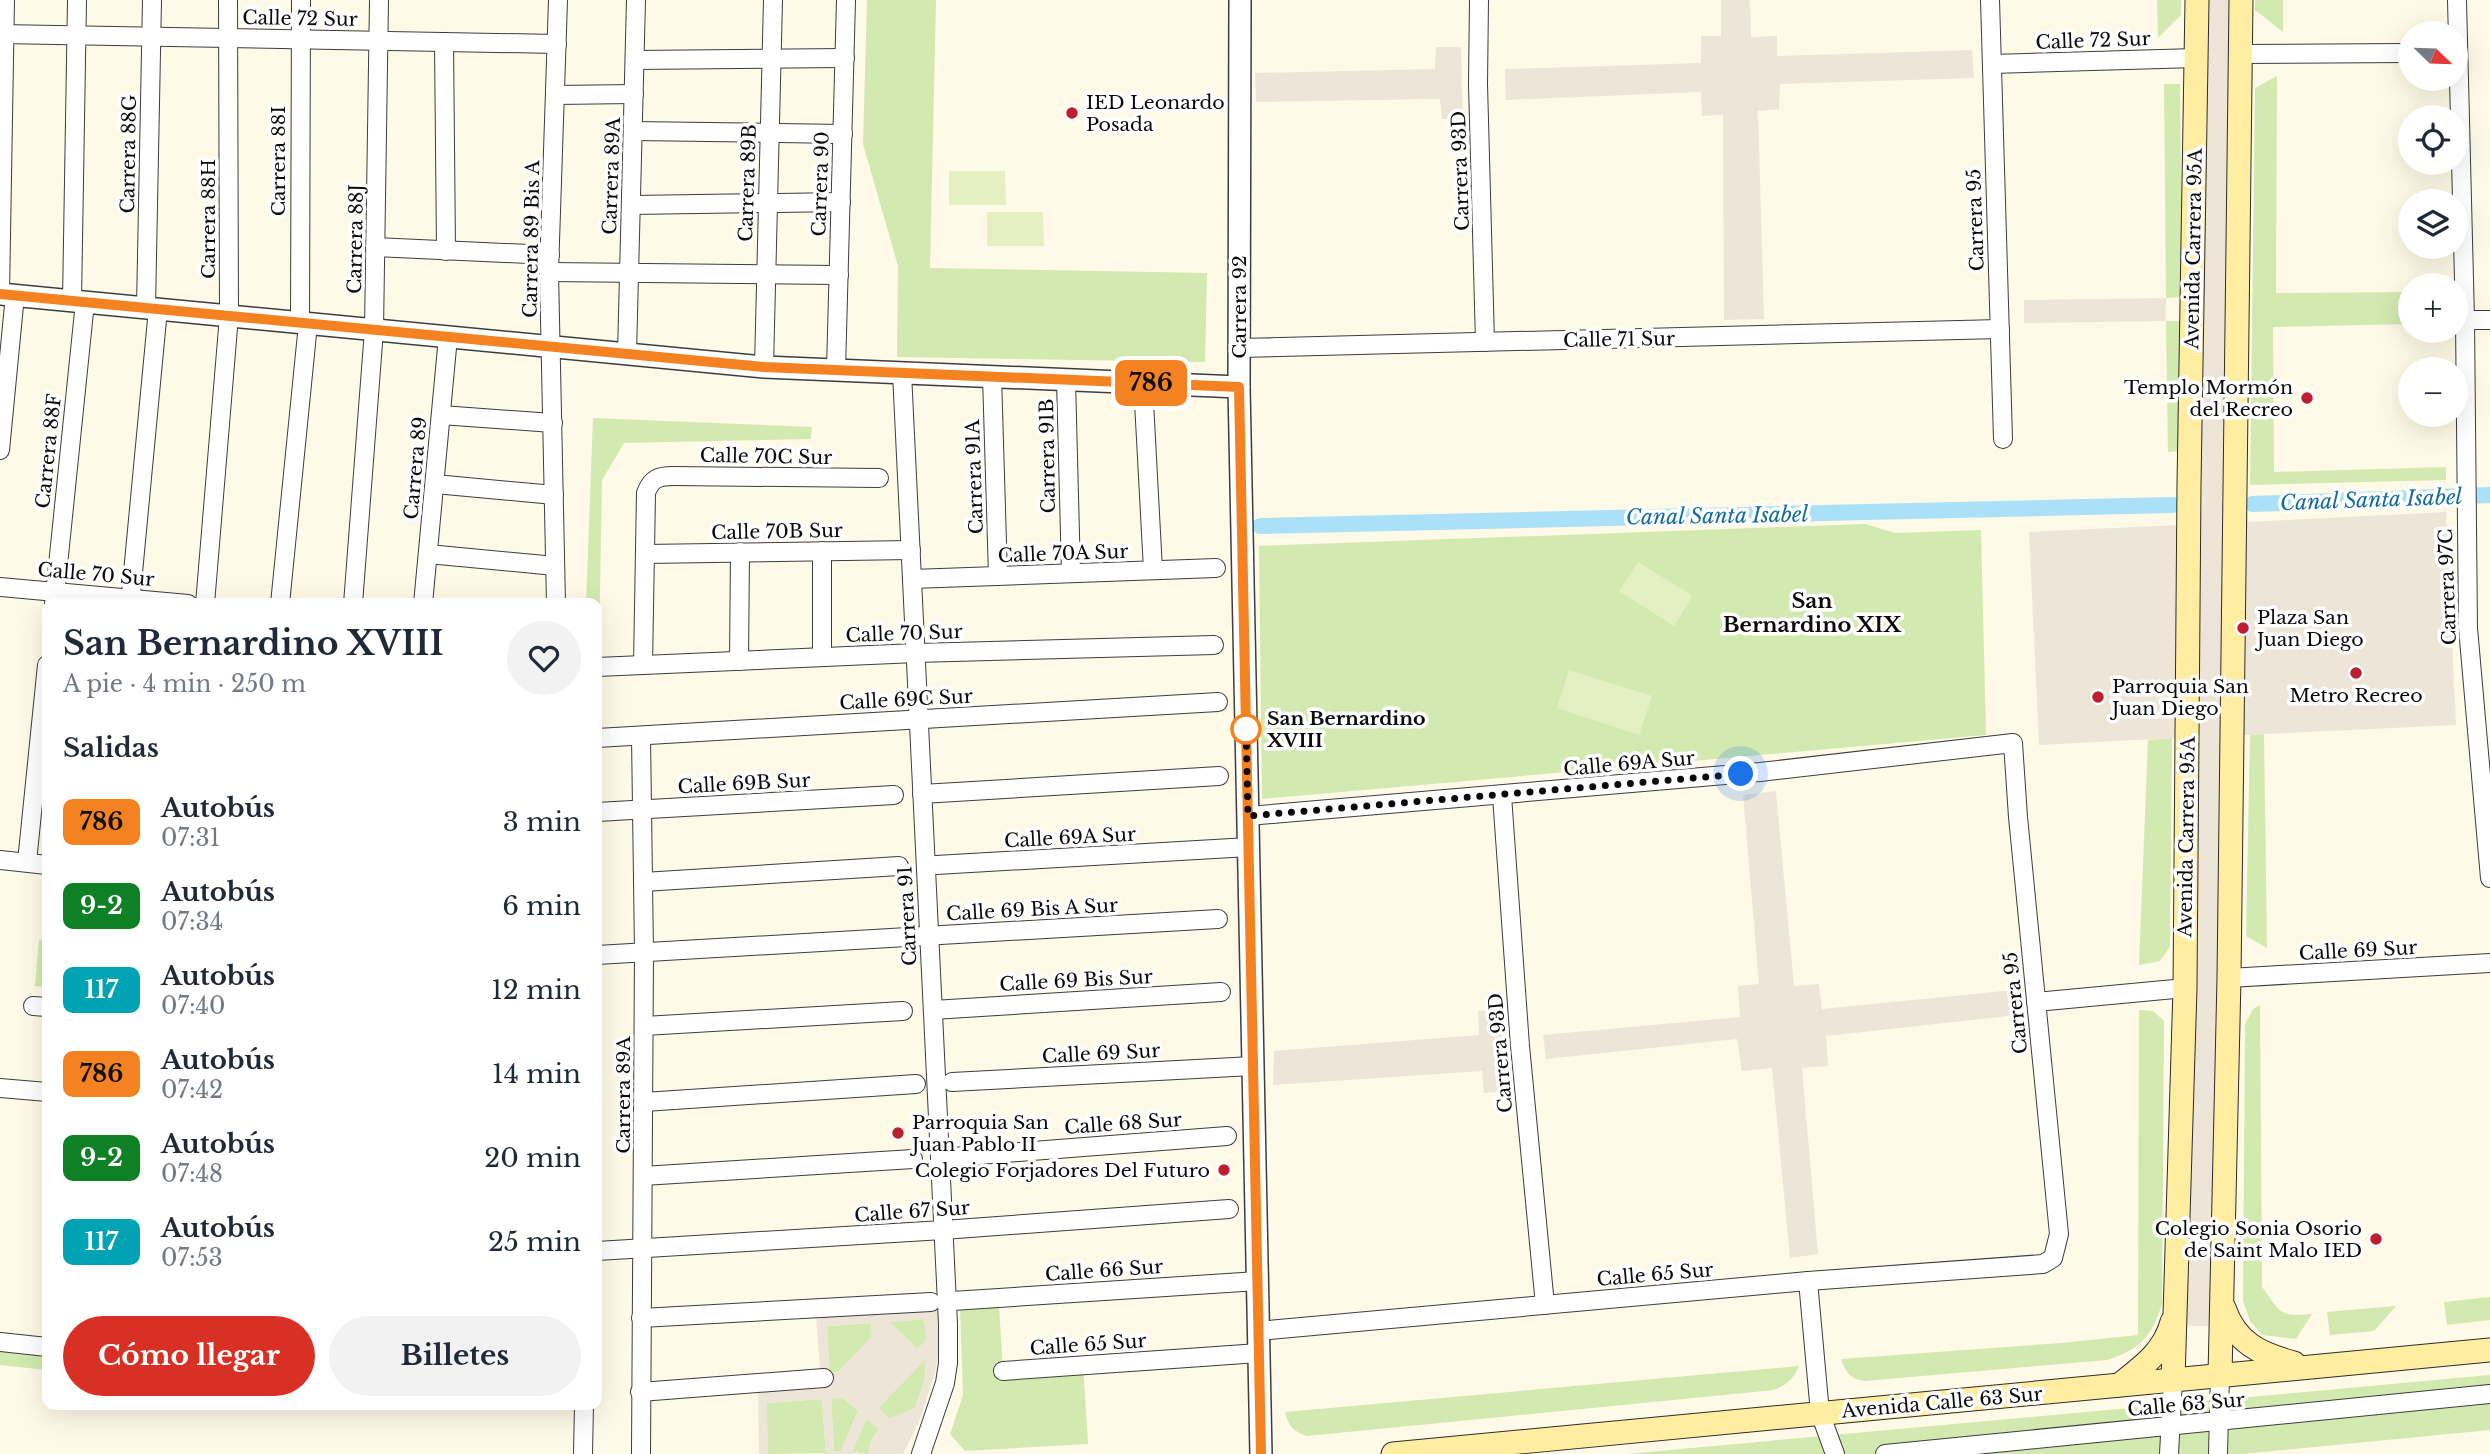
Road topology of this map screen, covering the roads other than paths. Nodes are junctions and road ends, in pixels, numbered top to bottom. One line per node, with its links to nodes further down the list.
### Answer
1 (5, 0): 18 (street)
2 (77, 0): 19 (street, Carrera 88F)
3 (152, 0): 20 (street, Carrera 88G)
4 (228, 0): 21 (street, Carrera 88H)
5 (301, 0): 22 (street, Carrera 88I)
6 (379, 0): 23 (street, Carrera 88J)
7 (558, 0): 25 (street, Carrera 89 Bis A)
8 (636, 0): 31 (street, Carrera 89A)
9 (773, 0): 30 (street, Carrera 89B)
10 (846, 0): 28 (street, Carrera 90)
11 (1240, 0): 62 (street, Carrera 92)
12 (1479, 0): 59 (street, Carrera 93D)
13 (1990, 0): 32 (street, Carrera 95)
14 (2197, 0): 29 (main road, Avenida Carrera 95A)
15 (2241, 0): 27 (main road)
16 (2457, 0): 17 (street, Carrera 97C)
17 (2457, 21)
18 (2, 34): 19 (street, Calle 72 Sur); 49 (street)
19 (76, 36): 20 (street, Calle 72 Sur); 50 (street, Carrera 88F)
20 (151, 37): 21 (street, Calle 72 Sur); 51 (street, Carrera 88G)
21 (227, 38): 22 (street, Calle 72 Sur); 52 (street, Carrera 88H)
22 (299, 39): 23 (street, Calle 72 Sur); 55 (street, Carrera 88I)
23 (378, 41): 24 (street, Calle 72 Sur); 42 (street, Carrera 88J)
24 (444, 42): 25 (street, Calle 72 Sur); 43 (street)
25 (557, 44): 35 (street, Carrera 89 Bis A)
26 (2398, 53): 27 (street)
27 (2240, 54): 132 (main road)
28 (845, 58): 30 (street); 38 (street, Carrera 90)
29 (2196, 58): 32 (street, Calle 72 Sur); 133 (main road, Avenida Carrera 95A)
30 (771, 59): 31 (street); 37 (street, Carrera 89B)
31 (635, 60): 34 (street, Carrera 89A)
32 (1992, 64): 56 (street, Carrera 95)
33 (2458, 91): 46 (street, Carrera 97C)
34 (634, 94): 35 (street); 36 (street, Carrera 89A)
35 (555, 95): 44 (street, Carrera 89 Bis A)
36 (633, 131): 37 (street); 41 (street, Carrera 89A)
37 (769, 133): 38 (street); 40 (street, Carrera 89B)
38 (843, 134): 39 (street, Carrera 90)
39 (841, 202): 40 (street); 48 (street, Carrera 90)
40 (768, 203): 41 (street); 47 (street, Carrera 89B)
41 (631, 205): 45 (street, Carrera 89A)
42 (375, 247): 43 (street); 57 (street, Carrera 88J)
43 (446, 251): 44 (street)
44 (550, 263): 45 (street); 61 (street, Carrera 89 Bis A)
45 (629, 273): 47 (street); 63 (street, Carrera 89A)
46 (2464, 273)
47 (766, 274): 48 (street); 64 (street, Carrera 89B)
48 (839, 275): 65 (street, Carrera 90)
49 (5, 294): 50 (street); 66 (street)
50 (78, 301): 51 (street); 92 (street, Carrera 88F)
51 (152, 309): 52 (street); 93 (street, Carrera 88G)
52 (229, 316): 55 (street); 94 (street, Carrera 88H)
53 (2468, 320): 54 (street)
54 (2490, 320)
55 (304, 323): 57 (street); 95 (street, Carrera 88I)
56 (2000, 329): 59 (street, Calle 71 Sur); 74 (street, Carrera 95)
57 (374, 330): 58 (street); 96 (street, Carrera 88J)
58 (448, 337): 61 (street); 72 (street, Carrera 89)
59 (1485, 342): 62 (street, Calle 71 Sur)
60 (2465, 343): 106 (street, Carrera 97C)
61 (551, 347): 63 (street); 73 (street, Carrera 89 Bis A)
62 (1239, 348): 71 (street, Carrera 92)
63 (627, 354): 64 (street)
64 (764, 367): 65 (street)
65 (836, 370): 67 (street)
66 (4, 372): 75 (street)
67 (902, 373): 68 (street); 80 (street, Carrera 91)
68 (992, 376): 69 (street); 89 (street, Carrera 91A)
69 (1066, 380): 70 (street); 88 (street, Carrera 91B)
70 (1143, 383): 71 (street); 87 (street)
71 (1239, 387): 118 (street, Carrera 92)
72 (441, 415): 73 (street); 78 (street, Carrera 89)
73 (553, 423): 79 (street, Carrera 89 Bis A)
74 (2003, 439)
75 (0, 442): 76 (street)
76 (0, 450)
77 (878, 478): 84 (street, Calle 70C Sur)
78 (435, 484): 79 (street); 83 (street, Carrera 89)
79 (554, 495): 85 (street, Carrera 89 Bis A)
80 (911, 550): 81 (street, Calle 70B Sur); 90 (street, Carrera 91)
81 (822, 551): 82 (street, Calle 70B Sur); 101 (street)
82 (740, 552): 84 (street, Calle 70B Sur); 102 (street)
83 (428, 554): 85 (street); 97 (street, Carrera 89)
84 (645, 554): 103 (street)
85 (555, 566): 98 (street, Carrera 89 Bis A)
86 (1216, 568): 87 (street, Calle 70A Sur)
87 (1153, 570): 88 (street, Calle 70A Sur)
88 (1071, 573): 89 (street, Calle 70A Sur)
89 (998, 576): 90 (street, Calle 70A Sur)
90 (912, 579): 100 (street, Carrera 91)
91 (0, 586): 92 (street, Calle 70 Sur)
92 (54, 598)
93 (131, 598)
94 (206, 598)
95 (281, 598)
96 (353, 598)
97 (424, 598)
98 (556, 598)
99 (1214, 645): 100 (street, Calle 70 Sur)
100 (916, 653): 101 (street, Calle 70 Sur); 108 (street, Carrera 91)
101 (822, 657): 102 (street, Calle 70 Sur)
102 (739, 661): 103 (street, Calle 70 Sur)
103 (643, 665): 104 (street, Calle 70 Sur)
104 (602, 667)
105 (1218, 702): 108 (street, Calle 69C Sur)
106 (2482, 707): 125 (street, Carrera 97C)
107 (42, 714): 121 (street)
108 (919, 720): 109 (street, Calle 69C Sur); 113 (street, Carrera 91)
109 (641, 736): 110 (street, Calle 69C Sur); 116 (street, Carrera 89A)
110 (602, 738)
111 (2013, 743): 115 (street, Calle 69A Sur); 135 (street, Carrera 95)
112 (1219, 776): 113 (street)
113 (922, 794): 128 (street, Carrera 91)
114 (894, 795): 116 (street, Calle 69B Sur)
115 (1502, 796): 118 (street, Calle 69A Sur); 159 (street, Carrera 93D)
116 (642, 810): 117 (street, Calle 69B Sur); 126 (street, Carrera 89A)
117 (602, 812)
118 (1248, 816): 119 (street, Carrera 92)
119 (1249, 848): 123 (street, Calle 69A Sur); 139 (street, Carrera 92)
120 (0, 860): 121 (street)
121 (27, 862): 122 (street)
122 (42, 864)
123 (936, 865)
124 (899, 866): 126 (street)
125 (2490, 878)
126 (643, 882): 129 (street, Carrera 89A)
127 (1218, 919): 128 (street, Calle 69 Bis A Sur)
128 (929, 936): 129 (street, Calle 69 Bis A Sur); 136 (street, Carrera 91)
129 (644, 952): 130 (street, Calle 69 Bis A Sur); 138 (street, Carrera 89A)
130 (602, 955)
131 (2490, 963): 132 (street, Calle 69 Sur)
132 (2229, 978): 158 (main road)
133 (2185, 988): 135 (street); 160 (main road, Avenida Carrera 95A)
134 (1221, 992): 136 (street, Calle 69 Bis Sur)
135 (2036, 1002): 153 (street, Carrera 95)
136 (933, 1010): 146 (street, Carrera 91)
137 (903, 1011): 138 (street)
138 (644, 1026): 144 (street, Carrera 89A)
139 (1253, 1066): 140 (street, Calle 69 Sur); 154 (street, Carrera 92)
140 (952, 1082)
141 (916, 1084): 144 (street)
142 (0, 1088): 143 (street)
143 (42, 1092)
144 (643, 1102): 148 (street, Carrera 89A)
145 (1227, 1136): 146 (street, Calle 68 Sur)
146 (940, 1157): 150 (street, Carrera 91)
147 (913, 1159): 148 (street)
148 (643, 1176): 151 (street, Carrera 89A)
149 (1229, 1209): 150 (street, Calle 67 Sur)
150 (943, 1230): 151 (street, Calle 67 Sur); 182 (street, Carrera 91)
151 (642, 1248): 152 (street, Calle 67 Sur); 161 (street, Carrera 89A)
152 (602, 1251)
153 (2053, 1258): 155 (street, Calle 65 Sur)
154 (1258, 1281): 156 (street, Calle 66 Sur); 162 (street, Carrera 92)
155 (1808, 1281): 159 (street, Calle 65 Sur); 176 (street)
156 (952, 1301)
157 (931, 1302): 161 (street)
158 (2222, 1302): 167 (main road); 169 (main road)
159 (1545, 1305): 162 (street, Calle 65 Sur)
160 (2177, 1306): 171 (main road, Avenida Carrera 95A); 172 (main road)
161 (641, 1318): 173 (street, Carrera 89A)
162 (1258, 1331): 166 (street, Carrera 92)
163 (0, 1342): 164 (street)
164 (42, 1346)
165 (2490, 1350): 167 (main road, Avenida Calle 63 Sur)
166 (1259, 1353): 168 (street, Calle 65 Sur); 183 (street, Carrera 92)
167 (2307, 1367): 169 (main road, Avenida Calle 63 Sur)
168 (1003, 1371)
169 (2220, 1376): 171 (main road, Avenida Calle 63 Sur); 177 (street)
170 (824, 1378): 173 (street)
171 (2173, 1380): 172 (main road, Avenida Calle 63 Sur); 178 (street)
172 (2117, 1386): 176 (main road, Avenida Calle 63 Sur)
173 (640, 1392): 181 (street, Carrera 89A)
174 (2490, 1394): 177 (street, Calle 63 Sur)
175 (584, 1410): 180 (street)
176 (1820, 1413): 184 (main road, Avenida Calle 63 Sur); 185 (street)
177 (2219, 1422): 178 (street, Calle 63 Sur); 188 (street)
178 (2171, 1427): 179 (street, Calle 63 Sur); 187 (street)
179 (2018, 1448): 186 (street, Calle 63 Sur)
180 (583, 1454)
181 (641, 1454)
182 (921, 1454)
183 (1261, 1454)
184 (1393, 1454)
185 (1835, 1454)
186 (1885, 1454)
187 (2169, 1454)
188 (2218, 1454)

